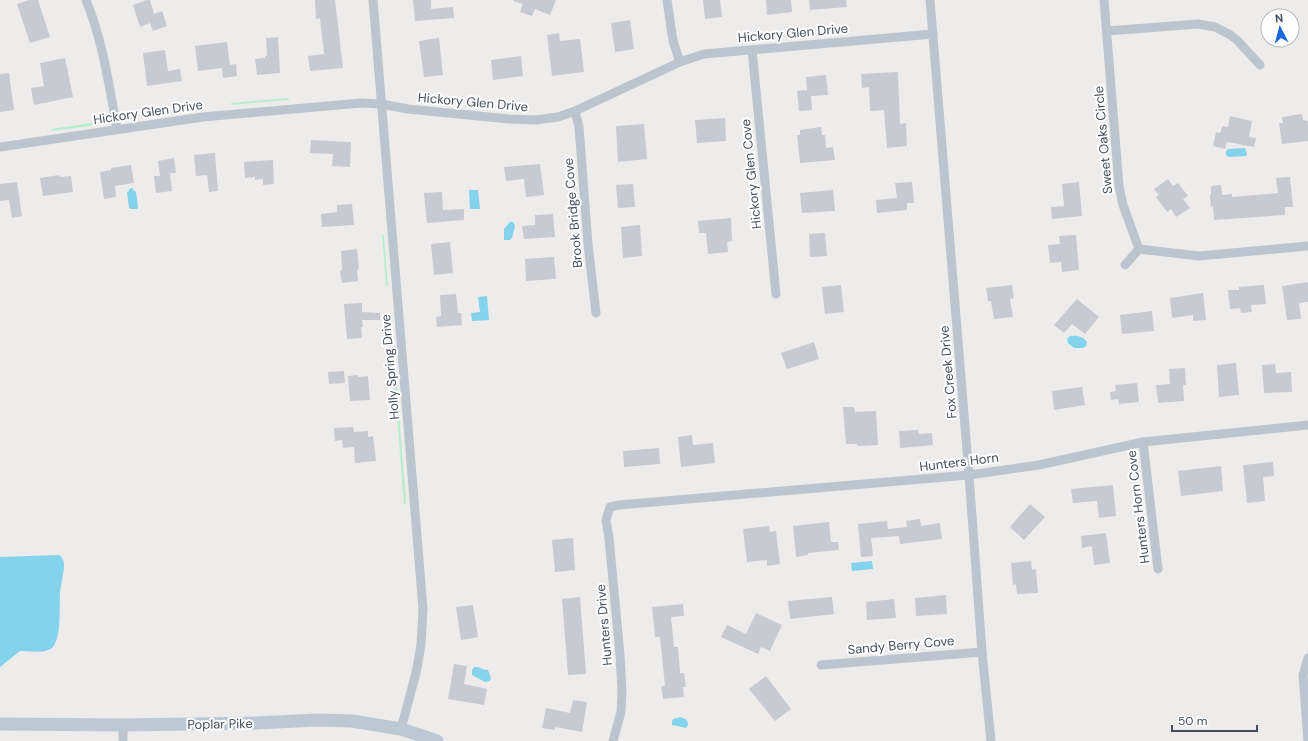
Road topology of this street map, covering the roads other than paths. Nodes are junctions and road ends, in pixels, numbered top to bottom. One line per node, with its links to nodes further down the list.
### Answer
1 (86, 0): 13 (street)
2 (373, 0): 11 (street, Holly Spring Drive)
3 (667, 0): 9 (street)
4 (930, 0): 7 (street, Fox Creek Drive)
5 (1104, 0): 6 (street, Sweet Oaks Circle)
6 (1107, 31): 10 (street); 16 (street, Sweet Oaks Circle)
7 (933, 34): 8 (street, Hickory Glen Drive); 22 (street, Fox Creek Drive)
8 (752, 50): 9 (street, Hickory Glen Drive); 18 (street, Hickory Glen Cove)
9 (680, 62): 12 (street, Hickory Glen Drive)
10 (1260, 66)
11 (381, 104): 12 (street, Hickory Glen Drive); 13 (street, Hickory Glen Drive); 30 (street, Holly Spring Drive)
12 (575, 111): 19 (street, Brook Bridge Cove)
13 (117, 129): 14 (street, Hickory Glen Drive)
14 (0, 147)
15 (1308, 246): 16 (street)
16 (1139, 249): 17 (street)
17 (1125, 265)
18 (776, 294)
19 (596, 314)
20 (1308, 425): 21 (street, Hunters Horn)
21 (1143, 442): 22 (street, Hunters Horn); 24 (street, Hunters Horn Cove)
22 (969, 475): 23 (street, Hunters Horn); 25 (street, Fox Creek Drive)
23 (610, 507): 33 (street, Hunters Drive)
24 (1158, 568)
25 (982, 652): 27 (street, Sandy Berry Cove); 34 (street, Fox Creek Drive)
26 (1308, 658): 35 (street)
27 (821, 665)
28 (0, 724): 29 (main road, Poplar Pike)
29 (122, 725): 30 (main road, Poplar Pike); 31 (street)
30 (401, 729): 32 (main road, Poplar Pike)
31 (123, 741)
32 (437, 741)
33 (613, 741)
34 (991, 741)
35 (1308, 741)

